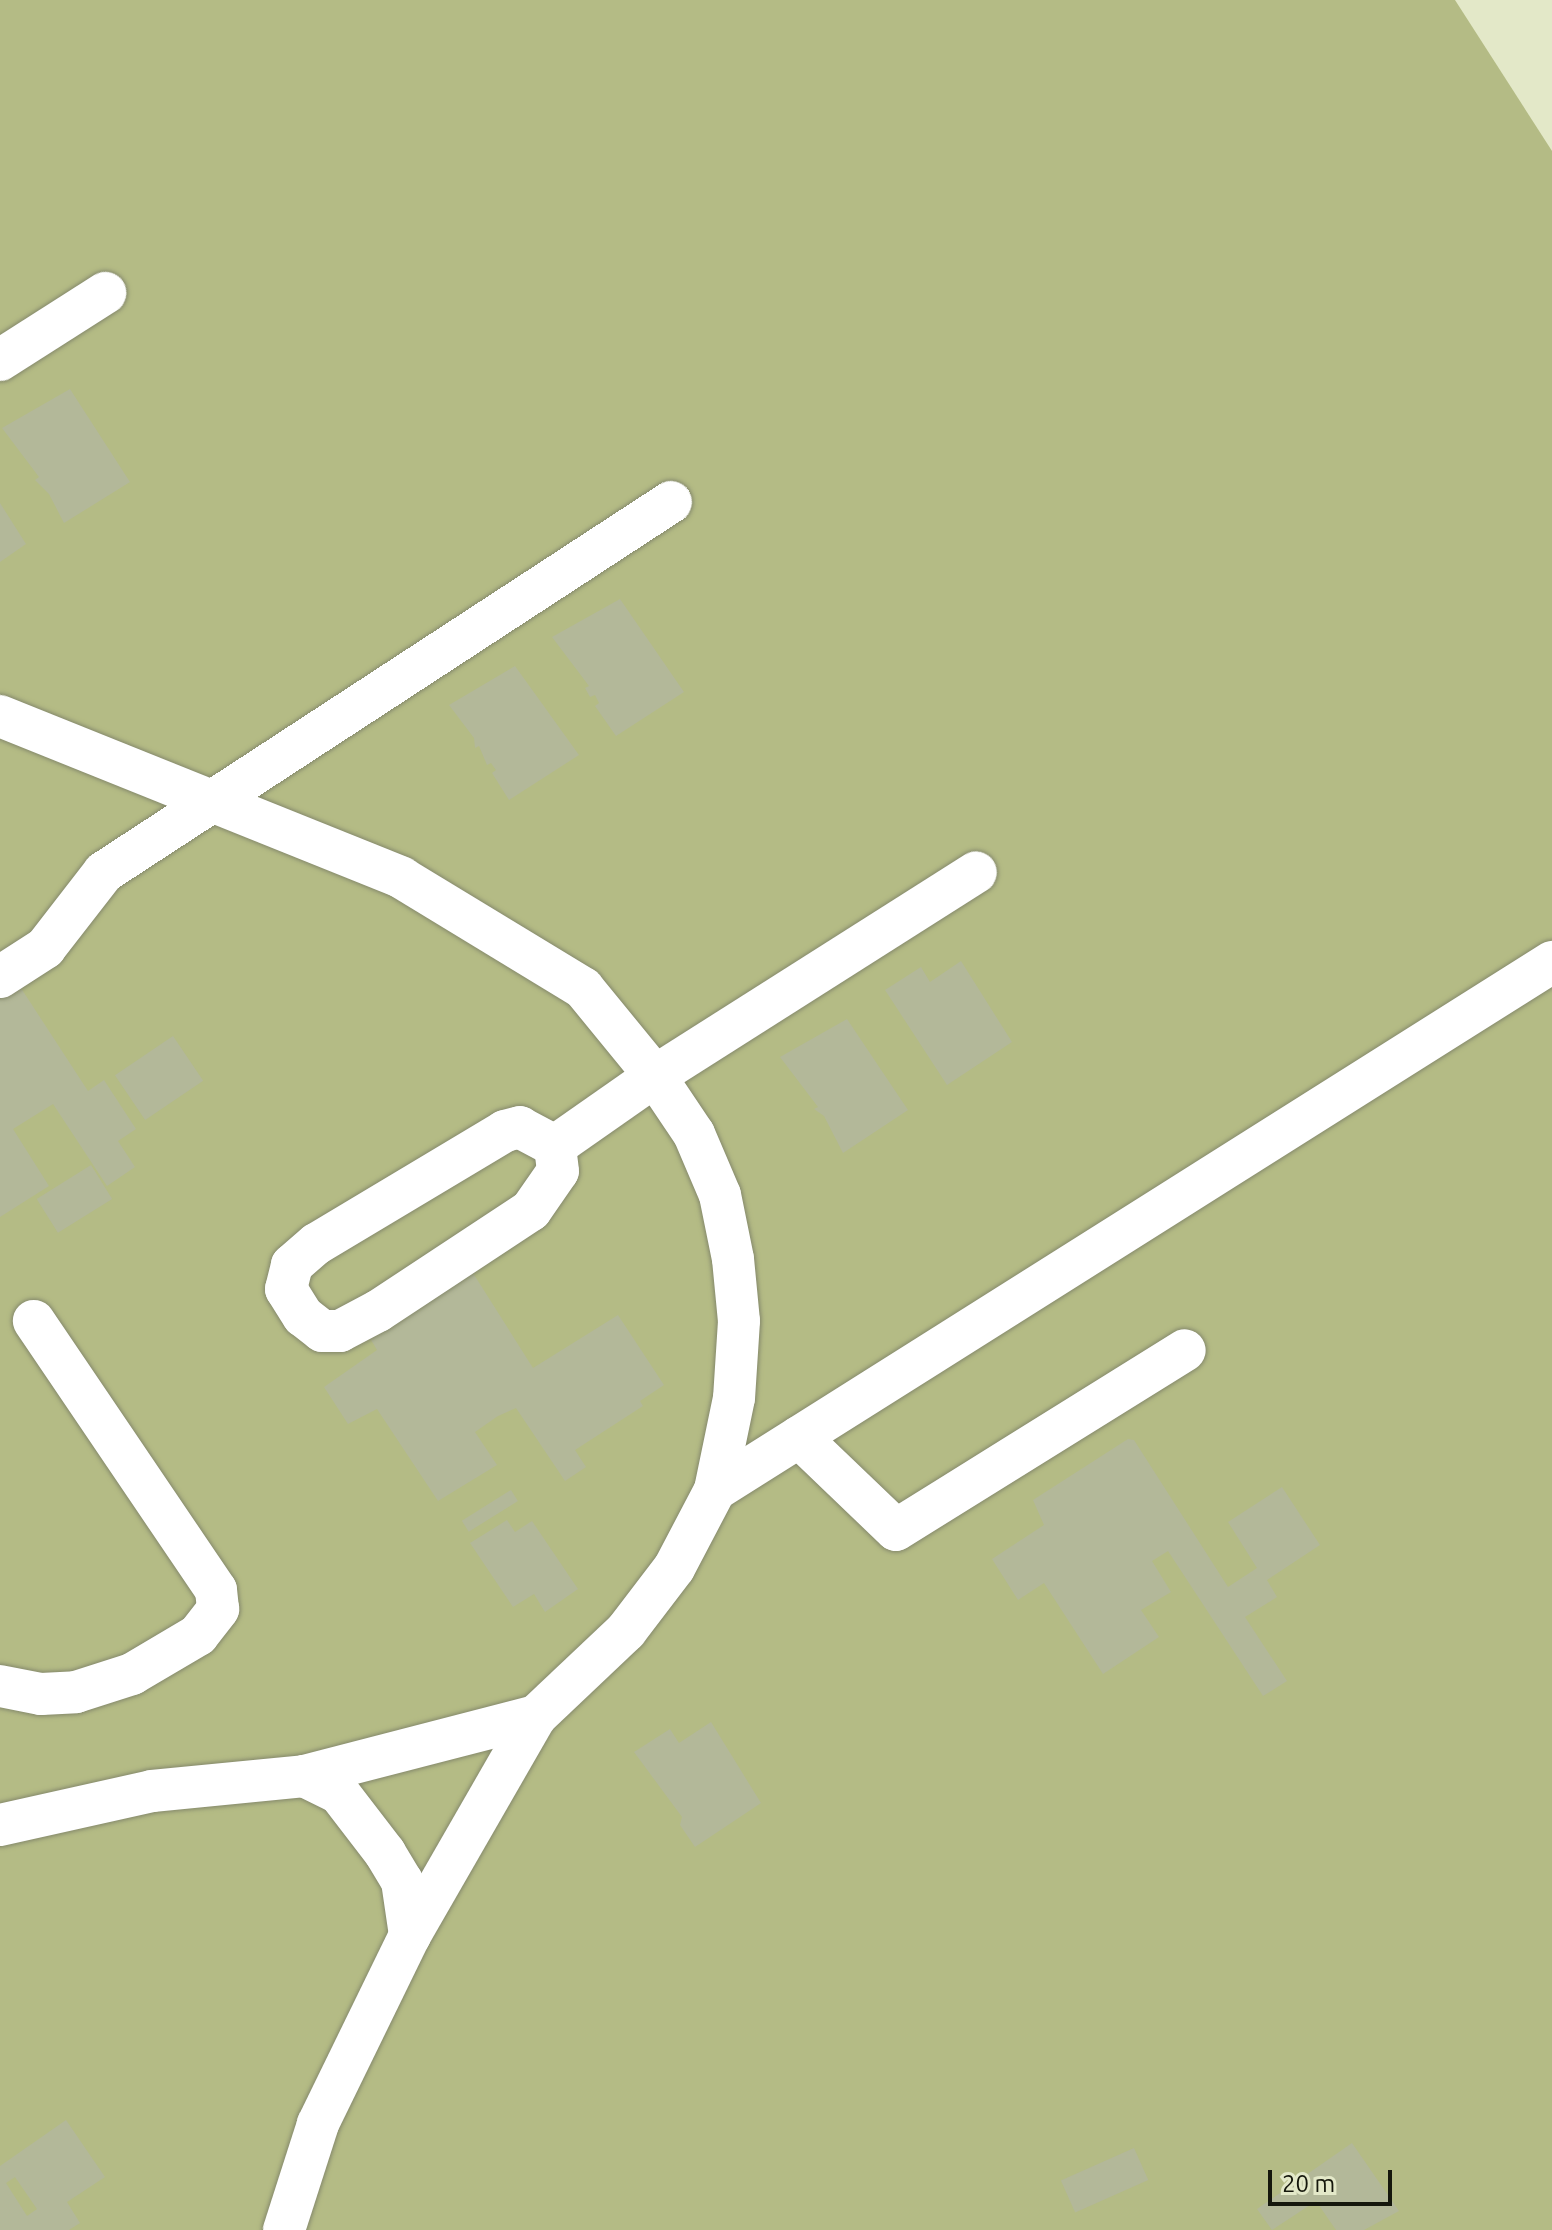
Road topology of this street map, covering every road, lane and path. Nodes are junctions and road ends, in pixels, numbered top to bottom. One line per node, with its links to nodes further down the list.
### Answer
1 (105, 293): 2 (street)
2 (0, 360)
3 (671, 502): 5 (street)
4 (0, 716): 5 (street)
5 (210, 802): 8 (street); 9 (street)
6 (976, 872): 9 (street)
7 (1552, 962): 13 (street)
8 (0, 977)
9 (655, 1076): 10 (street); 14 (street)
10 (555, 1146): 10 (street)
11 (34, 1321): 15 (street)
12 (1185, 1350): 13 (street)
13 (799, 1437): 14 (street)
14 (715, 1490): 16 (street)
15 (0, 1686)
16 (536, 1716): 17 (street); 19 (street)
17 (304, 1776): 18 (street); 19 (street)
18 (0, 1825)
19 (410, 1935): 20 (street)
20 (284, 2230)

